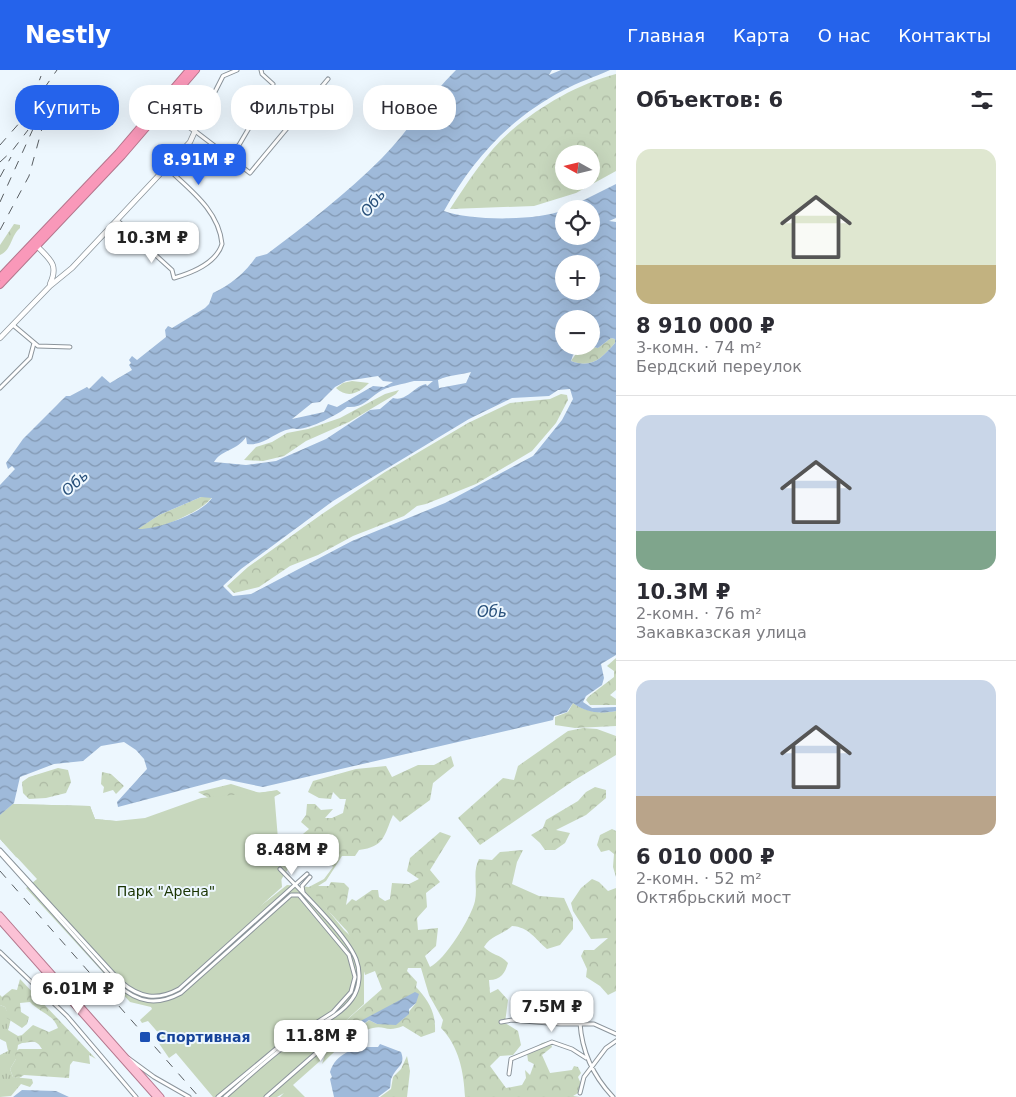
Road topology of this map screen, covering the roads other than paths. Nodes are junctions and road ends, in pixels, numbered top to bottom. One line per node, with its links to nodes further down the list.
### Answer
1 (189, 70): 16 (highway)
2 (196, 70): 7 (highway)
3 (237, 70): 11 (street)
4 (261, 70): 6 (street)
5 (328, 78): 12 (street)
6 (273, 84)
7 (183, 85)
8 (145, 130): 15 (highway)
9 (192, 130): 11 (street)
10 (248, 130): 12 (street)
11 (195, 132): 12 (street); 13 (street)
12 (227, 154)
13 (166, 167): 14 (street); 14 (street)
14 (117, 220): 18 (street)
15 (37, 246): 17 (highway); 18 (street)
16 (0, 277)
17 (0, 285)
18 (50, 286): 19 (street)
19 (12, 325): 20 (street); 21 (street)
20 (0, 338)
21 (34, 343): 22 (street); 23 (street)
22 (70, 347)
23 (0, 388)
24 (0, 851): 38 (street)
25 (280, 869): 28 (street)
26 (307, 874): 29 (street)
27 (310, 877): 29 (street)
28 (291, 881): 29 (street); 30 (street); 31 (street)
29 (302, 881): 30 (street); 32 (street)
30 (296, 888): 31 (street); 32 (street); 33 (street); 34 (street)
31 (289, 891): 38 (street)
32 (303, 892): 35 (street)
33 (291, 895): 34 (street); 38 (street)
34 (302, 898): 35 (street)
35 (316, 911): 40 (street)
36 (0, 915): 48 (main road)
37 (0, 921): 55 (main road)
38 (243, 935)
39 (0, 954): 54 (street)
40 (334, 1013): 41 (street); 44 (street)
41 (324, 1022): 44 (street); 45 (street)
42 (501, 1022): 43 (street)
43 (580, 1023): 46 (street); 49 (street)
44 (313, 1026): 45 (street); 51 (street)
45 (322, 1033): 60 (street)
46 (616, 1034)
47 (616, 1041): 50 (street)
48 (122, 1053): 56 (main road); 57 (street)
49 (586, 1058): 50 (street); 52 (street)
50 (592, 1068): 53 (street); 61 (street)
51 (254, 1070): 58 (street); 59 (street)
52 (509, 1074)
53 (580, 1093)
54 (135, 1097)
55 (156, 1097)
56 (161, 1097)
57 (188, 1097)
58 (218, 1097)
59 (225, 1097)
60 (266, 1097)
61 (613, 1097)

